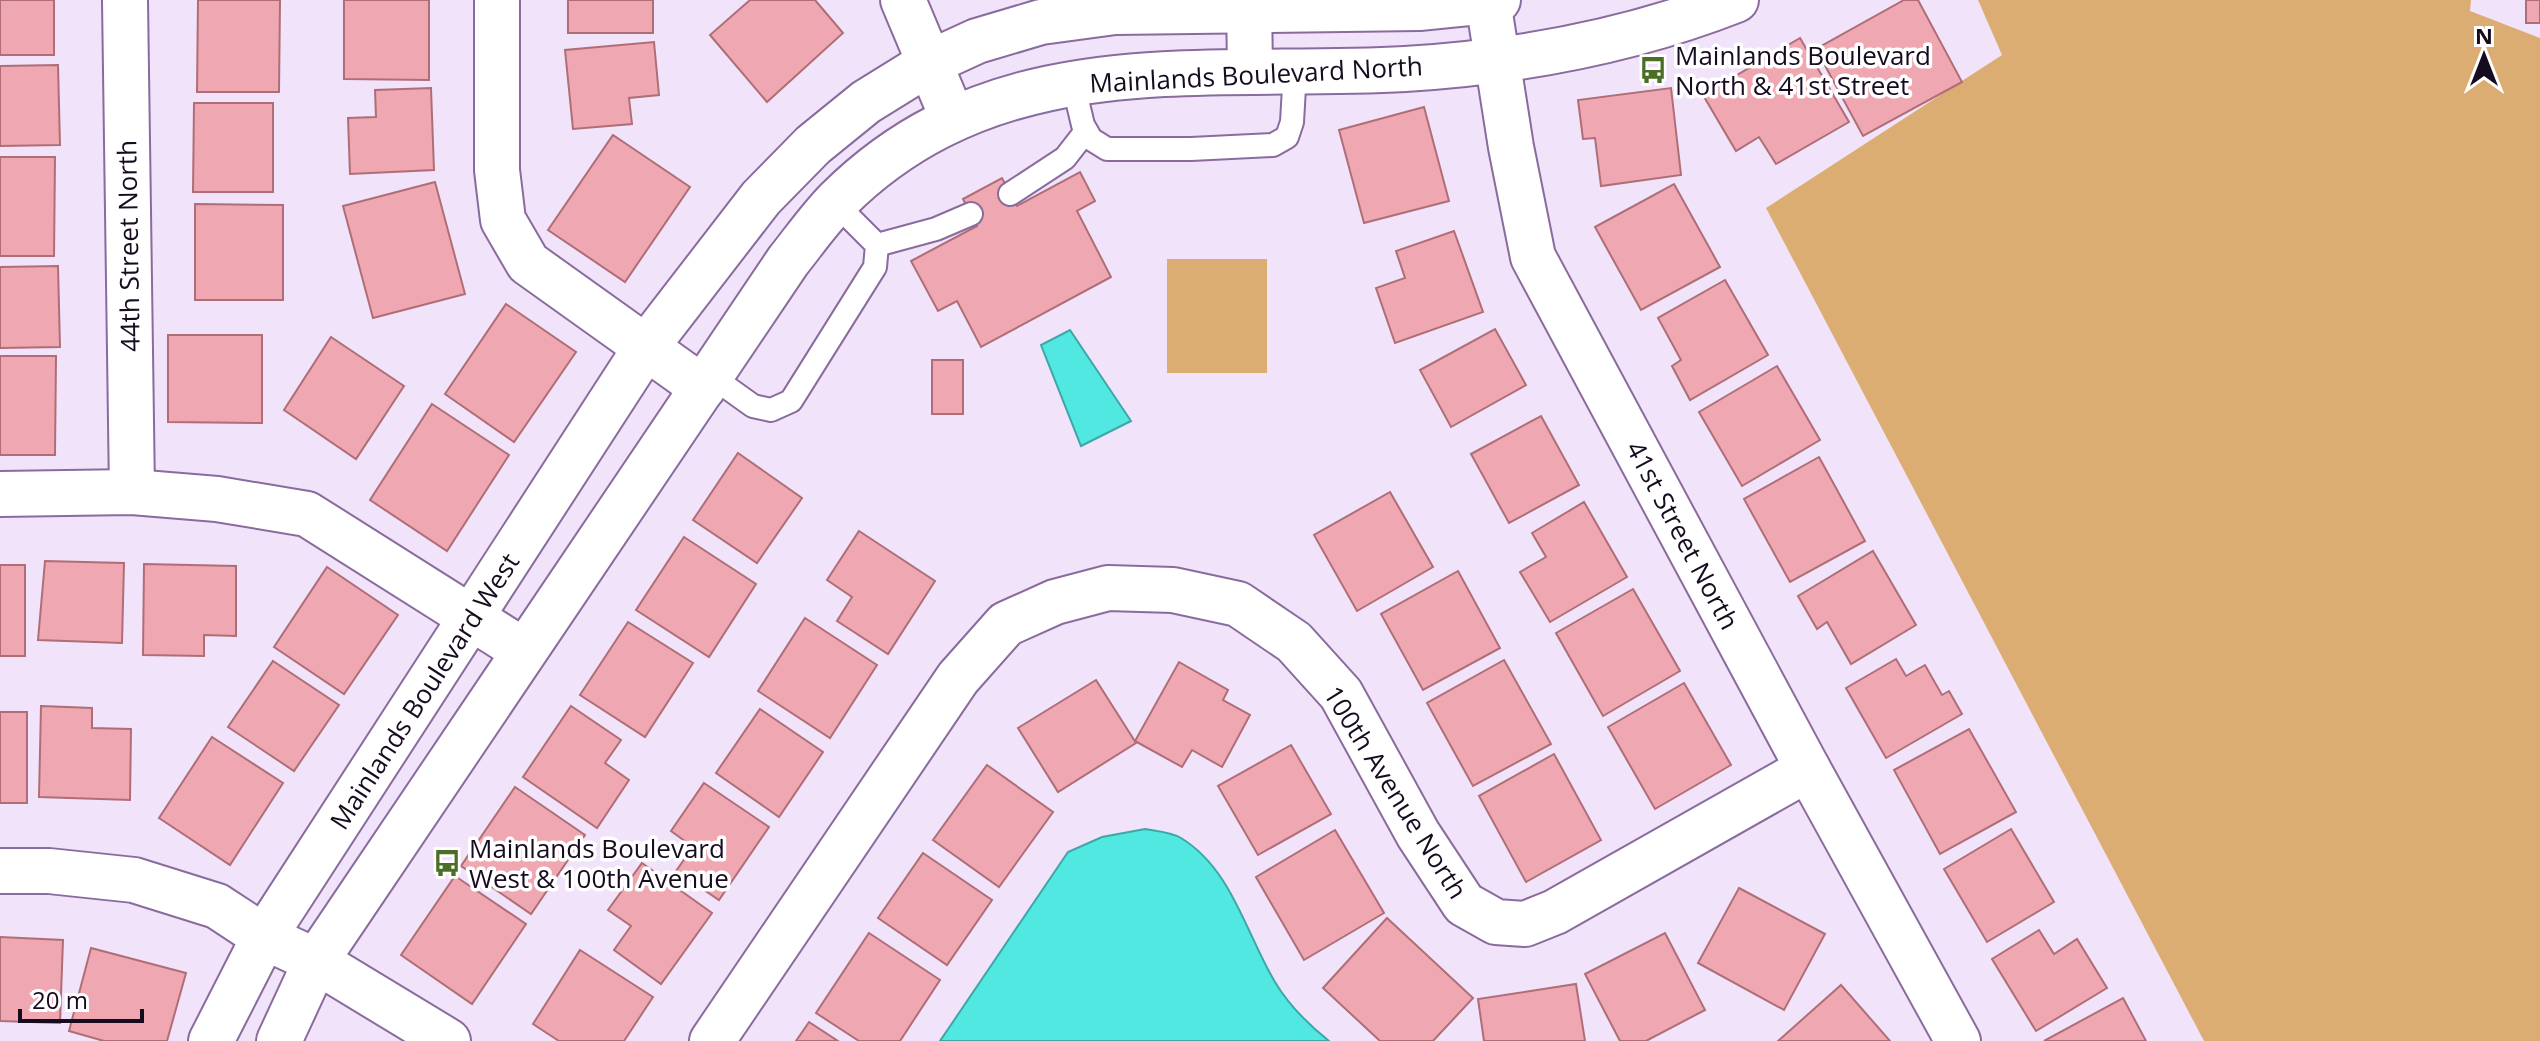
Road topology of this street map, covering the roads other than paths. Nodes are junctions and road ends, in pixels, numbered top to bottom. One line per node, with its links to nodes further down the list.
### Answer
1 (125, 0): 22 (street, 44th Street North)
2 (497, 0): 20 (street)
3 (903, 0): 10 (street)
4 (1498, 0): 6 (street)
5 (1736, 0): 8 (street, Mainlands Boulevard North)
6 (1488, 1): 7 (street); 9 (street, 41st Street North)
7 (1249, 4): 10 (street); 12 (street)
8 (1682, 10): 9 (street, Mainlands Boulevard North)
9 (1499, 62): 11 (street, Mainlands Boulevard North); 26 (street, 41st Street North)
10 (929, 63): 14 (street); 20 (street)
11 (1295, 70): 12 (street, Mainlands Boulevard North); 15 (lane)
12 (1250, 71): 13 (street, Mainlands Boulevard North)
13 (1073, 83): 14 (street, Mainlands Boulevard North); 15 (lane)
14 (953, 119): 17 (street, Mainlands Boulevard North)
15 (1086, 131): 16 (lane)
16 (1010, 194)
17 (835, 203): 19 (lane); 21 (street, Mainlands Boulevard North)
18 (971, 214): 19 (lane)
19 (877, 245): 21 (lane)
20 (646, 347): 21 (street); 24 (street, Mainlands Boulevard West)
21 (707, 382): 25 (street)
22 (132, 492): 23 (street); 24 (street)
23 (0, 494)
24 (472, 618): 25 (street); 28 (street, Mainlands Boulevard West)
25 (524, 651): 29 (street)
26 (1808, 769): 33 (street, 100th Avenue North); 34 (street, 41st Street North)
27 (0, 871): 28 (street)
28 (264, 937): 29 (street); 30 (street, Mainlands Boulevard West)
29 (316, 961): 31 (street); 32 (street)
30 (211, 1041)
31 (279, 1041)
32 (448, 1041)
33 (712, 1041)
34 (1958, 1041)

